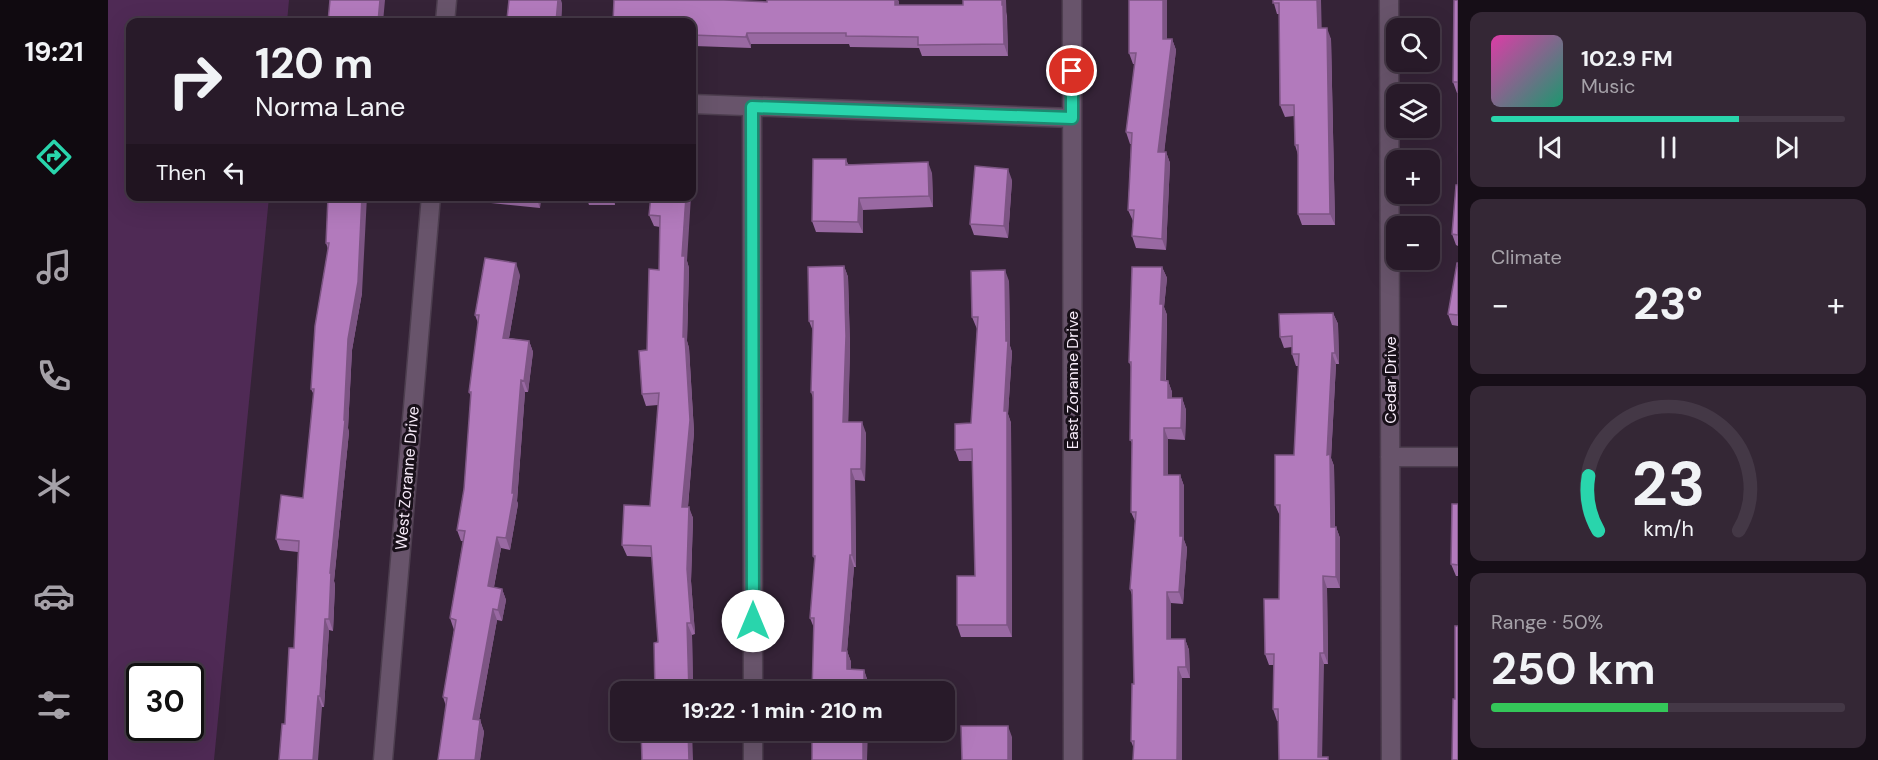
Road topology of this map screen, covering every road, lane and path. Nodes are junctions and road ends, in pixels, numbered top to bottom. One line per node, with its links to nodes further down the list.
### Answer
1 (447, 0): 4 (street)
2 (1072, 0): 7 (street, East Zoranne Drive)
3 (1389, 0): 9 (street, Cedar Drive)
4 (445, 18)
5 (696, 105): 6 (street)
6 (752, 107): 7 (street); 11 (street)
7 (1072, 118): 15 (street, East Zoranne Drive)
8 (430, 201): 13 (street, West Zoranne Drive)
9 (1390, 457): 10 (street); 16 (street, Cedar Drive)
10 (1458, 457)
11 (753, 681)
12 (753, 741): 14 (street)
13 (383, 760)
14 (753, 760)
15 (1073, 760)
16 (1391, 760)

